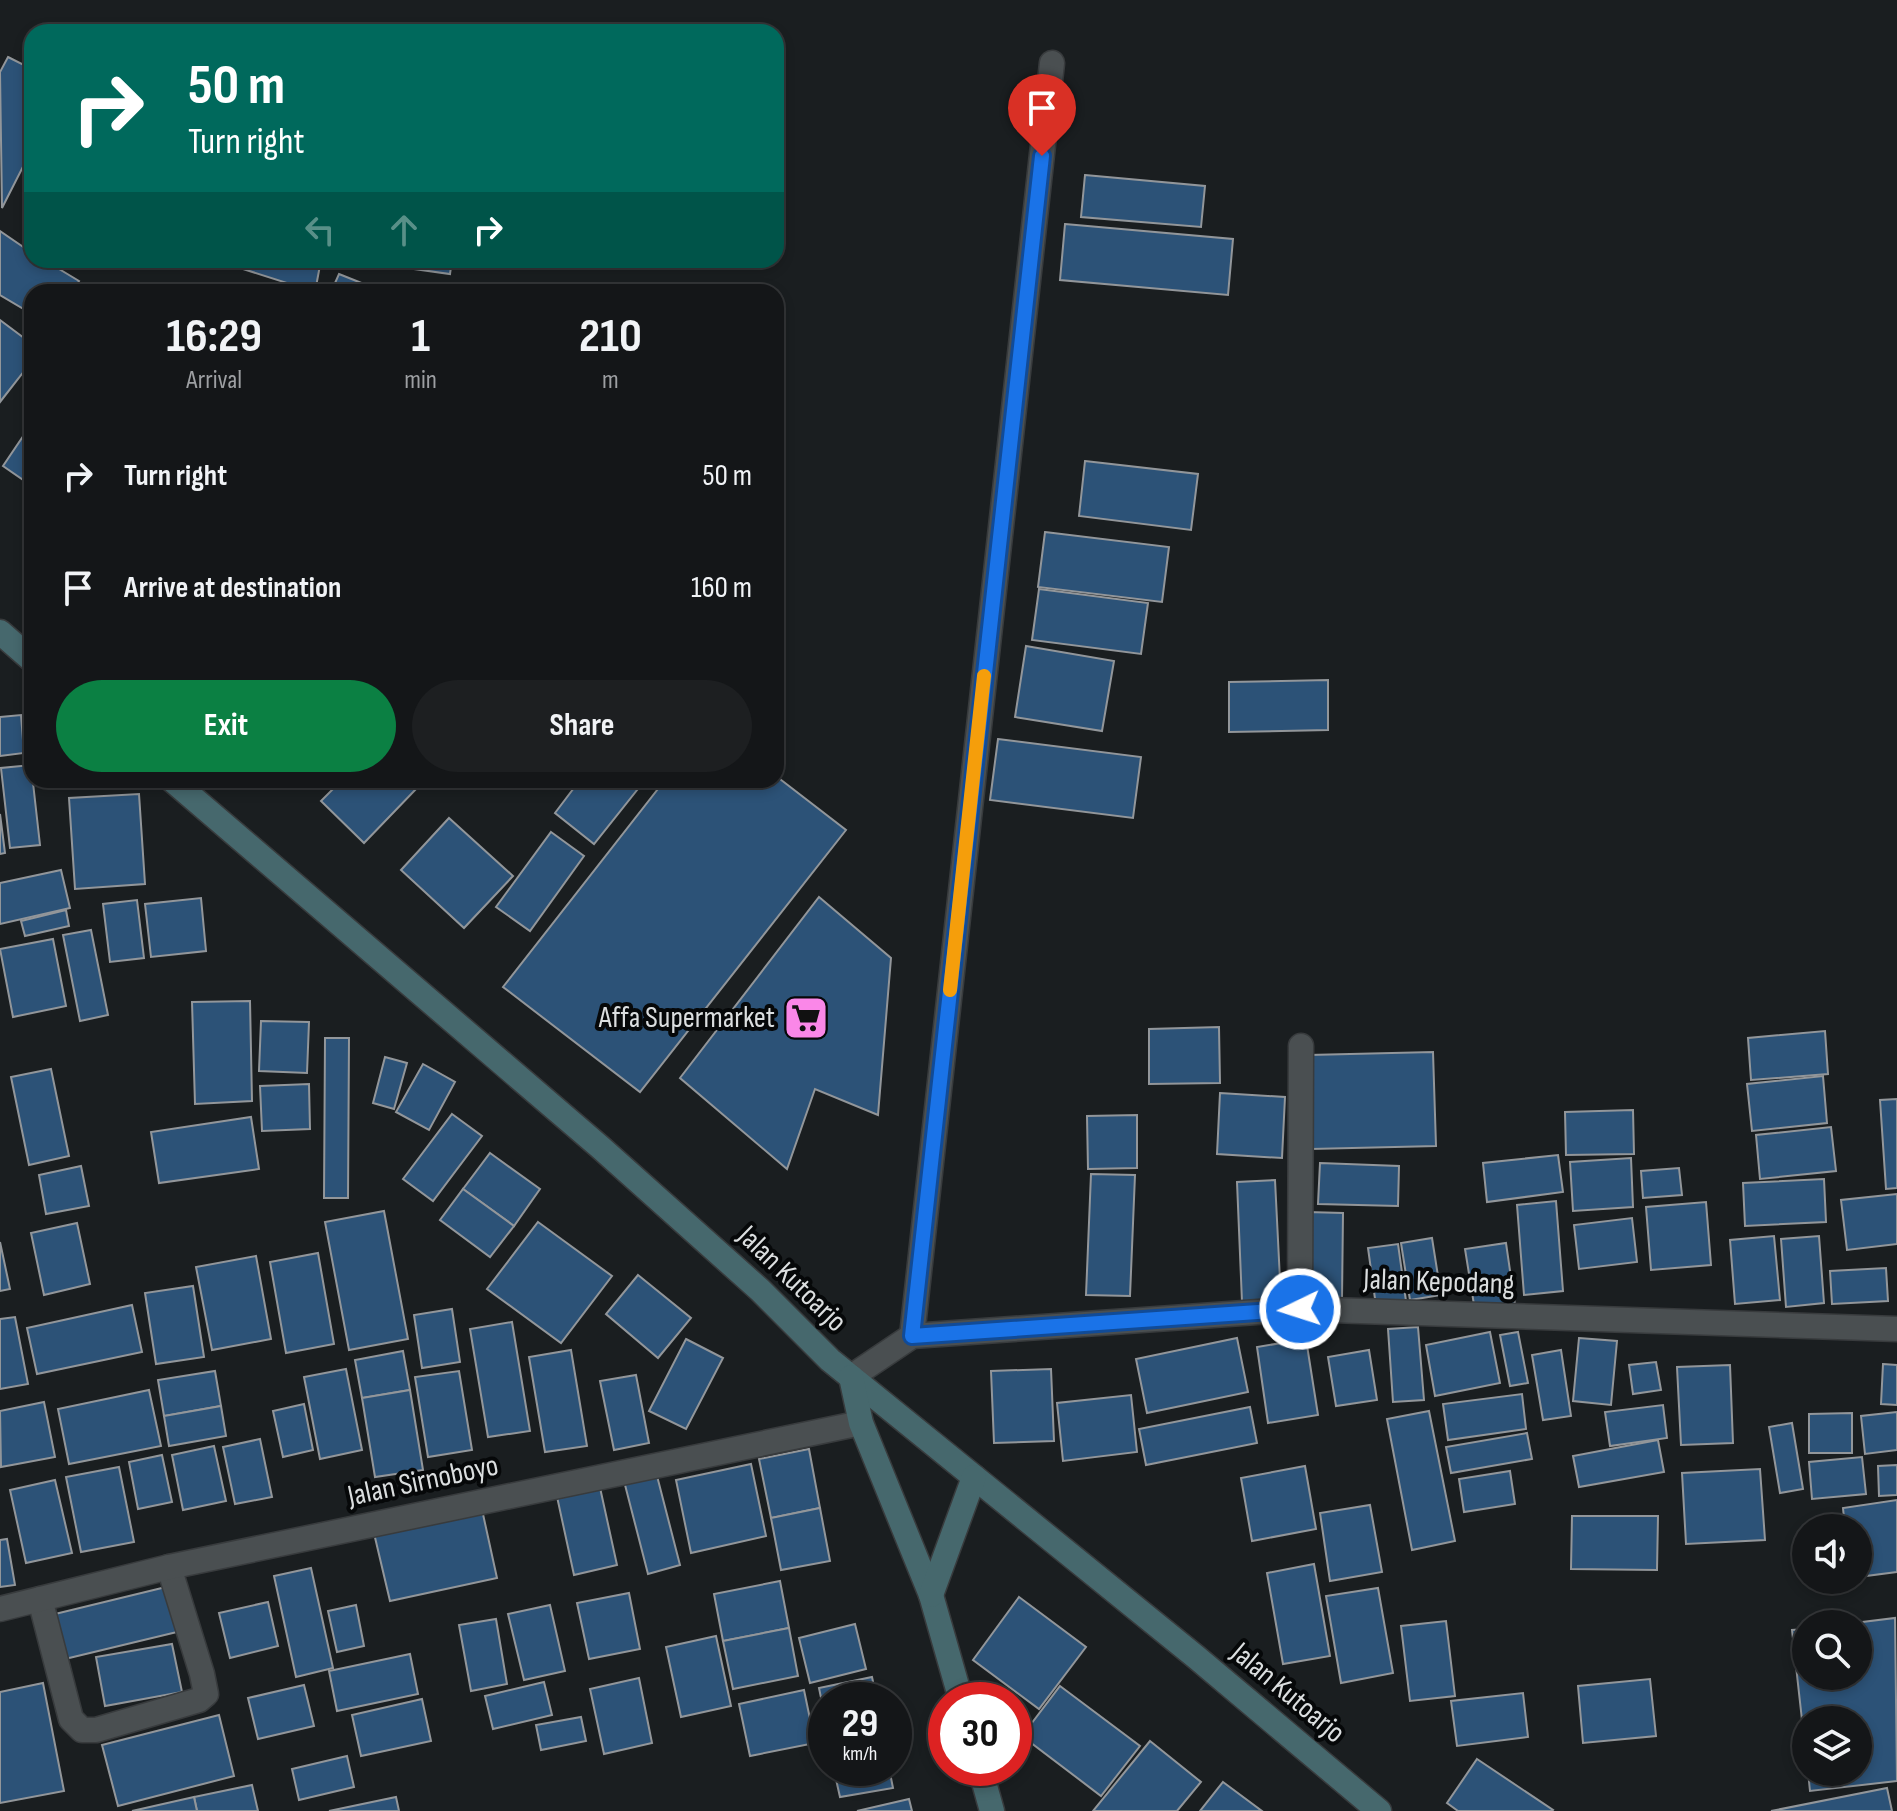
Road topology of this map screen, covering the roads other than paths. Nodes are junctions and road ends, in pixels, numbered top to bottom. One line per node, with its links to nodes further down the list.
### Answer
1 (1052, 63): 8 (street)
2 (0, 632): 3 (main road)
3 (24, 653)
4 (181, 788): 9 (main road, Jalan Kutoarjo)
5 (1301, 1046): 6 (street)
6 (1300, 1309): 7 (street, Jalan Kepodang); 8 (street, Jalan Kepodang)
7 (1897, 1329)
8 (912, 1336): 9 (street, Jalan Kepodang)
9 (851, 1377): 10 (main road); 11 (main road, Jalan Kutoarjo)
10 (861, 1423): 12 (street, Jalan Sirnoboyo); 13 (main road)
11 (974, 1477): 13 (main road); 19 (main road, Jalan Kutoarjo)
12 (169, 1567): 14 (street, Jalan Sirnoboyo); 14 (street)
13 (931, 1595): 16 (main road)
14 (40, 1599): 15 (street, Jalan Sirnoboyo)
15 (0, 1609)
16 (956, 1682)
17 (985, 1786): 18 (main road)
18 (992, 1811)
19 (1379, 1811)

